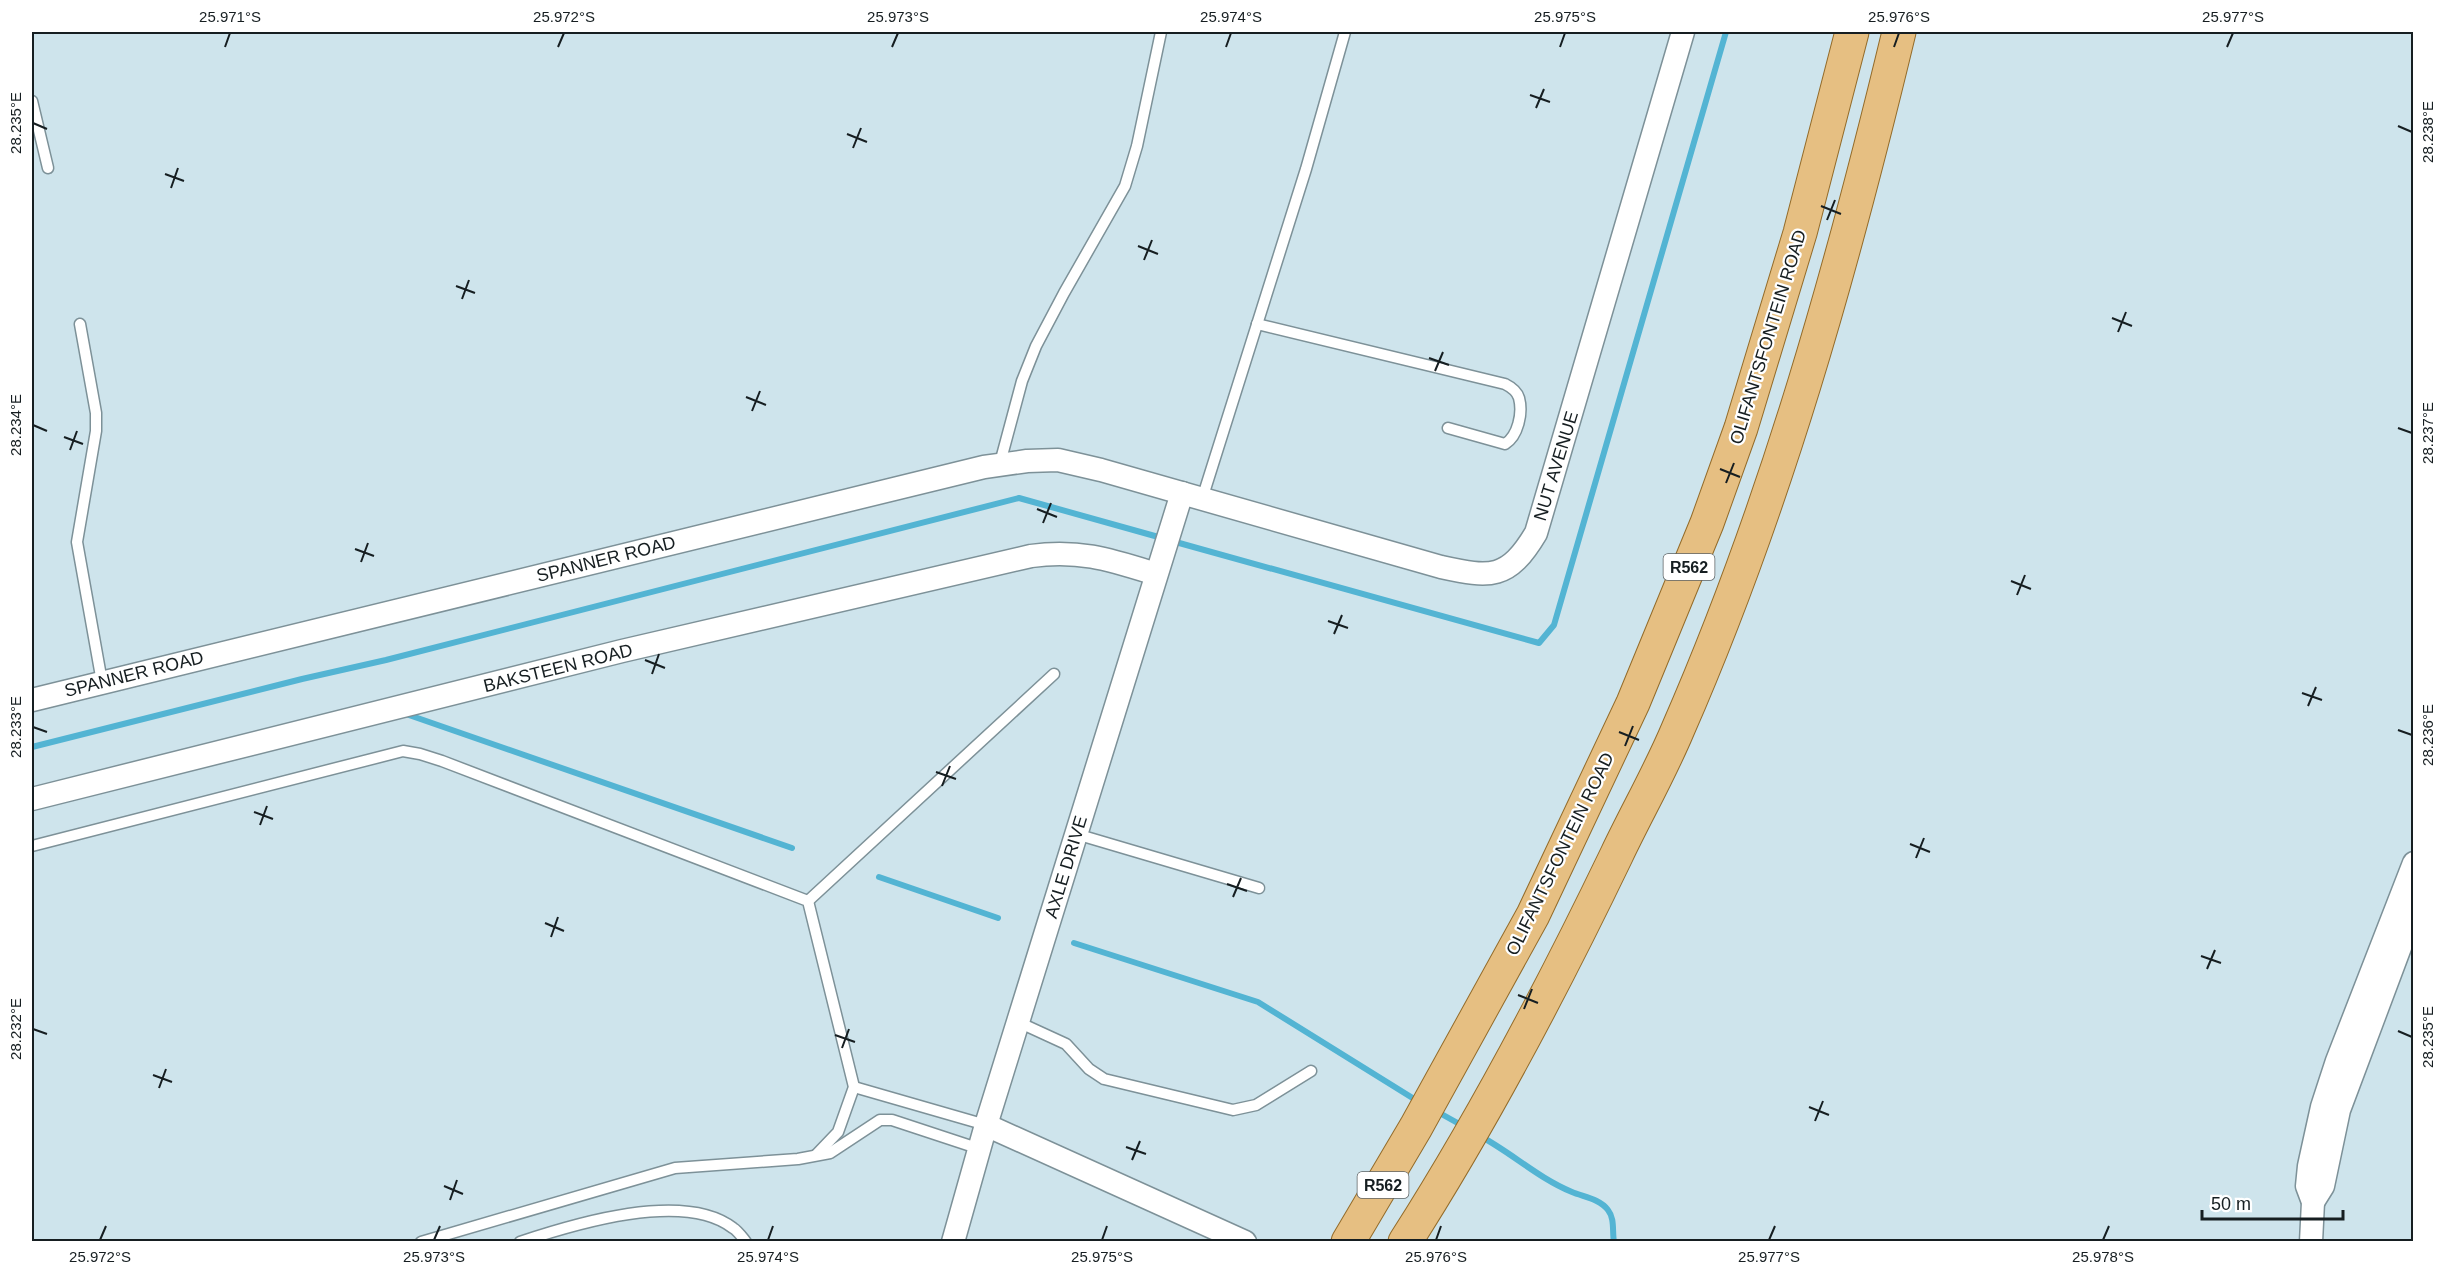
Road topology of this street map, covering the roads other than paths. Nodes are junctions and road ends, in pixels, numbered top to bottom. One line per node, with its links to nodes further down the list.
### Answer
1 (1161, 32): 11 (lane)
2 (1345, 32): 9 (lane)
3 (1683, 32): 12 (street, NUT AVENUE)
4 (1852, 32): 37 (main road, OLIFANTSFONTEIN ROAD / R562)
5 (1899, 32): 30 (main road, R562)
6 (32, 101): 7 (lane)
7 (48, 168)
8 (80, 324): 15 (lane)
9 (1257, 324): 10 (lane); 12 (lane)
10 (1448, 428)
11 (1000, 464): 12 (street, SPANNER ROAD); 15 (street, SPANNER ROAD)
12 (1192, 496): 13 (street, AXLE DRIVE)
13 (1160, 564): 17 (street, BAKSTEEN ROAD); 18 (street, AXLE DRIVE)
14 (1054, 674): 22 (lane)
15 (102, 682): 16 (street, SPANNER ROAD)
16 (32, 700)
17 (32, 799)
18 (1076, 834): 21 (lane); 24 (street, AXLE DRIVE)
19 (32, 846): 22 (lane)
20 (2414, 863): 31 (street)
21 (1259, 888)
22 (808, 901): 26 (lane)
23 (2414, 910): 31 (street)
24 (1018, 1022): 25 (lane); 27 (street, AXLE DRIVE)
25 (1311, 1071)
26 (854, 1087): 27 (lane); 29 (lane)
27 (986, 1125): 28 (street, AXLE DRIVE); 36 (street)
28 (980, 1149): 29 (lane); 35 (street, AXLE DRIVE)
29 (816, 1155): 32 (lane)
30 (1459, 1157): 38 (main road, R562); 39 (main road)
31 (2313, 1202): 40 (street)
32 (421, 1242)
33 (520, 1242): 34 (lane)
34 (746, 1242)
35 (953, 1242)
36 (1245, 1242)
37 (1348, 1242)
38 (1405, 1242)
39 (1428, 1242)
40 (2311, 1242)

